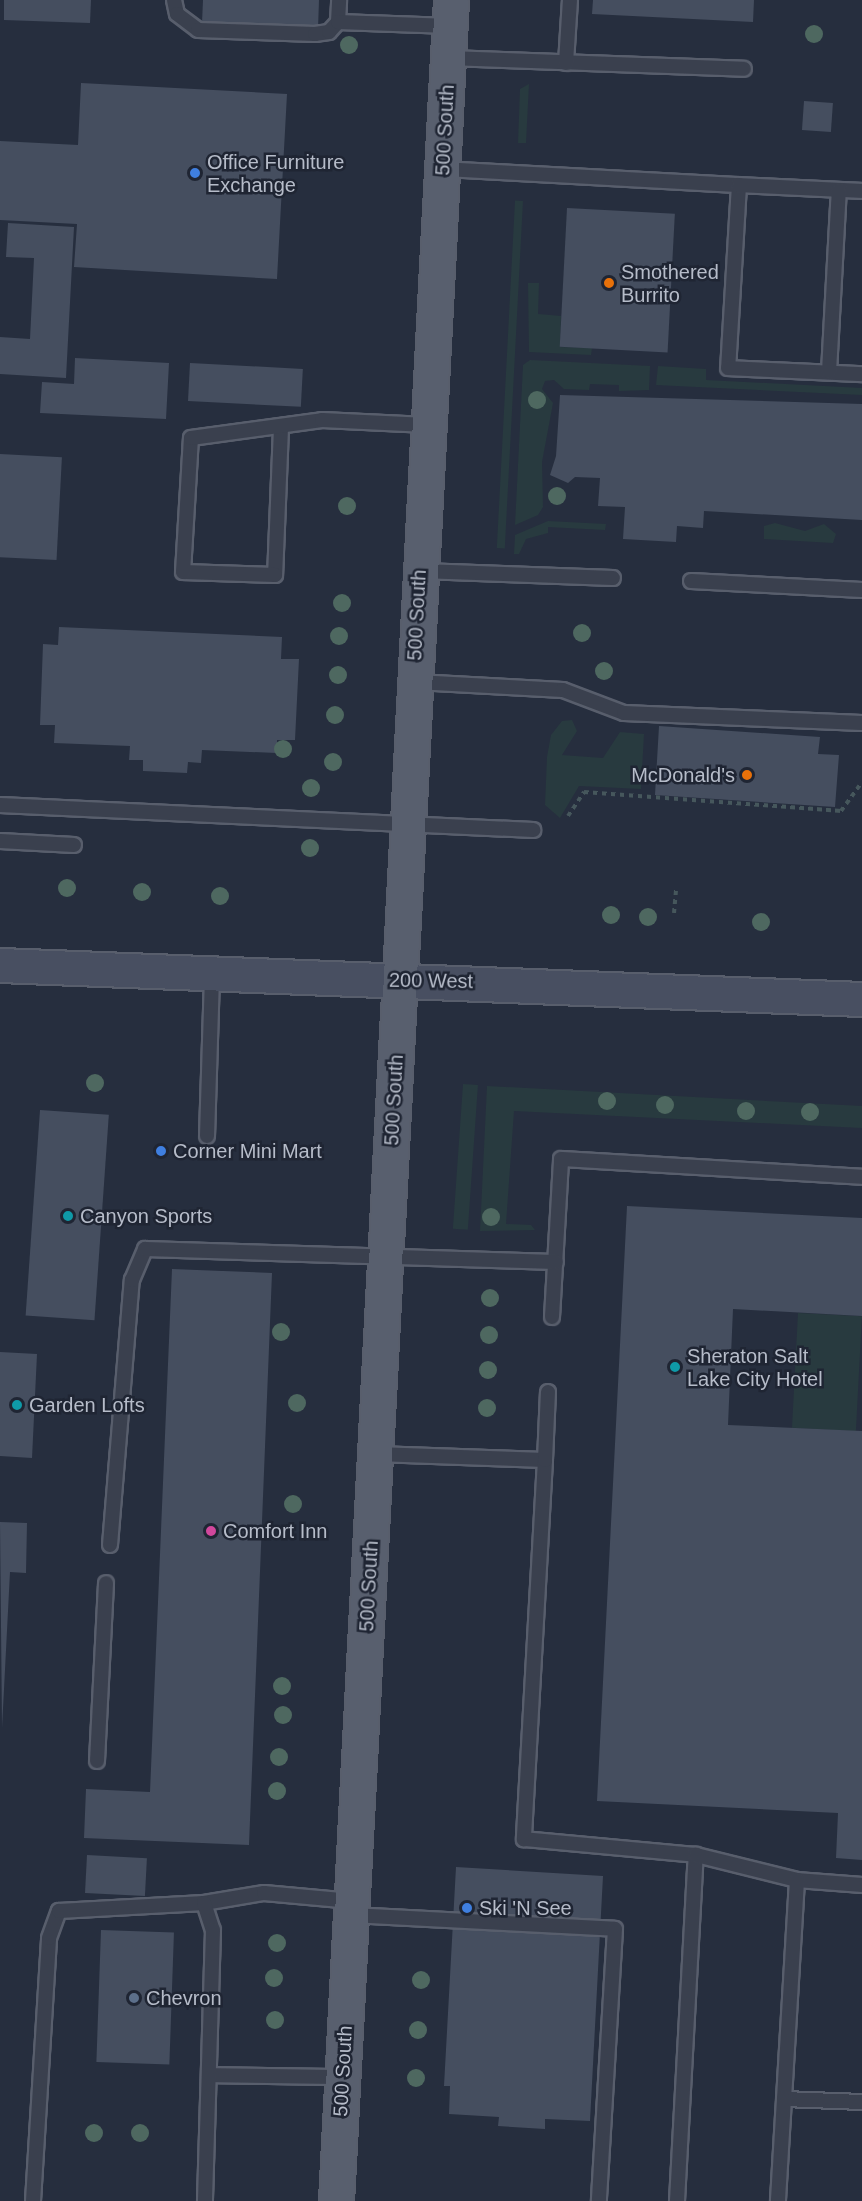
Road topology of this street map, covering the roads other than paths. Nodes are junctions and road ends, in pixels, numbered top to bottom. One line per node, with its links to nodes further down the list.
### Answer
1 (174, 0): 5 (lane)
2 (339, 0): 5 (lane)
3 (570, 0): 7 (lane)
4 (451, 13): 5 (lane); 6 (main road, 500 South)
5 (338, 22)
6 (449, 58): 7 (lane); 9 (main road, 500 South)
7 (566, 63): 8 (lane)
8 (744, 69)
9 (443, 169): 10 (lane); 15 (main road, 500 South)
10 (740, 185): 11 (lane); 13 (lane)
11 (839, 190): 12 (lane); 13 (lane)
12 (862, 191)
13 (829, 372): 14 (lane)
14 (862, 374)
15 (427, 425): 16 (lane); 17 (main road, 500 South)
16 (281, 428): 16 (lane)
17 (420, 571): 18 (lane); 21 (main road, 500 South)
18 (613, 578)
19 (691, 581): 20 (lane)
20 (862, 590)
21 (414, 681): 22 (lane); 24 (main road, 500 South)
22 (862, 723)
23 (0, 805): 24 (lane)
24 (407, 826): 25 (lane); 30 (main road, 500 South)
25 (533, 830)
26 (0, 841): 27 (lane)
27 (74, 845)
28 (0, 965): 29 (street, 200 West)
29 (212, 975): 30 (street, 200 West); 32 (lane)
30 (401, 981): 31 (street, 200 West); 34 (main road, 500 South)
31 (862, 999)
32 (207, 1136)
33 (862, 1177): 35 (lane)
34 (386, 1257): 35 (lane); 38 (main road, 500 South); 40 (lane)
35 (556, 1262): 36 (lane)
36 (552, 1317)
37 (548, 1392): 39 (lane)
38 (376, 1454): 39 (lane); 47 (main road, 500 South)
39 (545, 1460): 43 (lane)
40 (110, 1545)
41 (106, 1583): 42 (lane)
42 (97, 1761)
43 (696, 1855): 44 (lane); 56 (lane)
44 (797, 1880): 45 (lane); 50 (lane)
45 (862, 1884)
46 (204, 1903): 47 (lane); 48 (lane); 52 (lane)
47 (352, 1908): 49 (main road, 500 South); 55 (lane)
48 (209, 2075): 49 (lane); 53 (lane)
49 (343, 2077): 54 (main road, 500 South)
50 (784, 2099): 51 (lane); 57 (lane)
51 (862, 2102)
52 (33, 2201)
53 (205, 2201)
54 (336, 2201)
55 (599, 2201)
56 (677, 2201)
57 (778, 2201)

